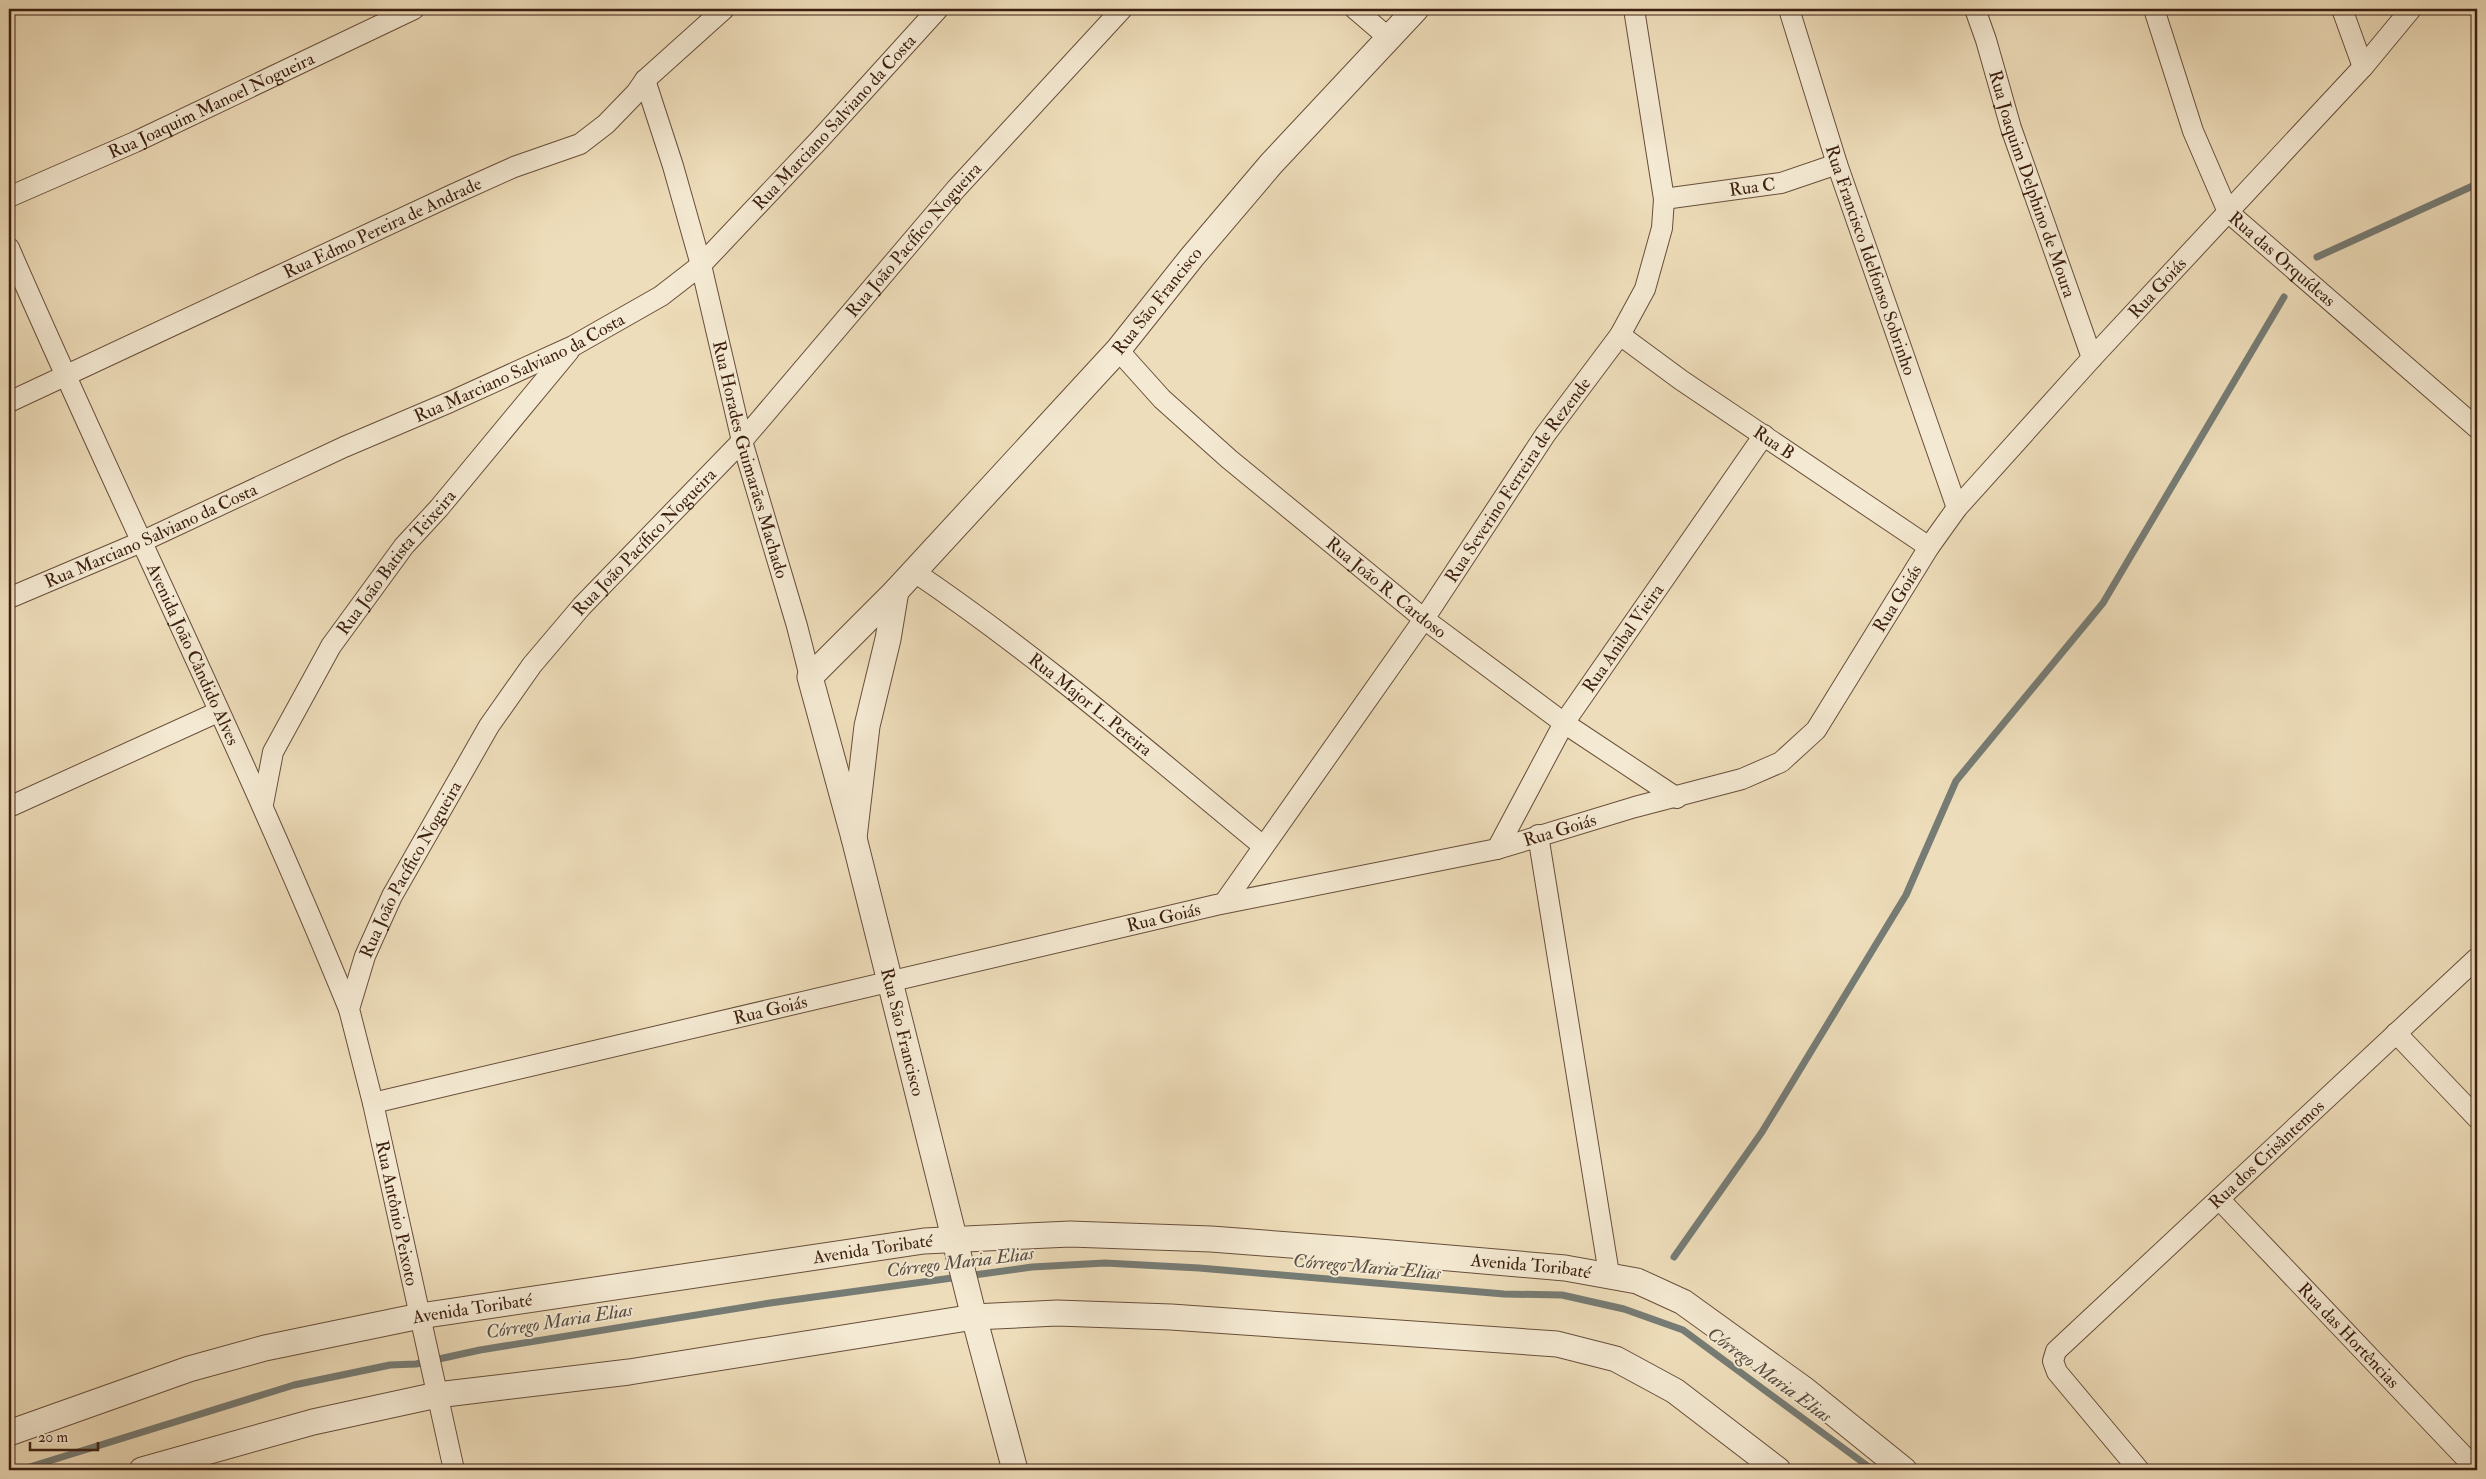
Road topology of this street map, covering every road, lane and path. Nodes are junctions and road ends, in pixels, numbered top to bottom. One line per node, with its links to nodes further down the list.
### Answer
1 (414, 9): 17 (street, Rua Joaquim Manoel Nogueira)
2 (724, 9): 15 (street, Rua Edmo Pereira de Andrade)
3 (938, 9): 21 (street, Rua Marciano Salviano da Costa)
4 (1122, 9): 30 (street, Rua João Pacífico Nogueira)
5 (1355, 9): 13 (street)
6 (1416, 9): 13 (street, Rua São Francisco)
7 (1634, 9): 18 (street, Rua Severino Ferreira de Rezende)
8 (1789, 9): 16 (street, Rua Francisco Idelfonso Sobrinho)
9 (1975, 9): 25 (street, Rua Joaquim Delphino de Moura)
10 (2154, 9): 19 (street, Rua das Orquídeas)
11 (2342, 9): 14 (street)
12 (2412, 9): 14 (street, Rua Goiás)
13 (1390, 39): 24 (street, Rua São Francisco)
14 (2363, 67): 19 (street, Rua Goiás)
15 (645, 80): 21 (street, Rua Horades Guimarães Machado); 26 (street, Rua Edmo Pereira de Andrade)
16 (1837, 164): 18 (street, Rua C); 31 (street, Rua Francisco Idelfonso Sobrinho)
17 (9, 198)
18 (1664, 199): 22 (street, Rua Severino Ferreira de Rezende)
19 (2228, 212): 25 (street, Rua Goiás); 28 (street, Rua das Orquídeas)
20 (9, 248): 26 (street, Avenida João Cândido Alves)
21 (701, 265): 23 (street, Rua Marciano Salviano da Costa); 30 (street, Rua Horades Guimarães Machado)
22 (1620, 335): 29 (street, Rua B); 37 (street, Rua Severino Ferreira de Rezende)
23 (573, 346): 32 (street, Rua Marciano Salviano da Costa); 42 (street, Rua João Batista Teixeira)
24 (1118, 350): 34 (street, Rua São Francisco); 37 (street, Rua João R. Cardoso)
25 (2092, 358): 31 (street, Rua Goiás)
26 (65, 376): 27 (street, Rua Edmo Pereira de Andrade); 32 (street, Avenida João Cândido Alves)
27 (9, 402)
28 (2477, 428)
29 (1764, 435): 33 (street, Rua B); 40 (street, Rua Anibal Vieira)
30 (742, 441): 38 (street, Rua Horades Guimarães Machado); 51 (street, Rua João Pacífico Nogueira)
31 (1956, 508): 33 (street, Rua Goiás)
32 (141, 542): 36 (street, Rua Marciano Salviano da Costa); 39 (street, Avenida João Cândido Alves)
33 (1929, 547): 41 (street, Rua Goiás)
34 (913, 571): 35 (street, Rua São Francisco); 46 (street, Rua Major L. Pereira)
35 (896, 591): 38 (street, Rua São Francisco); 45 (street, Rua São Francisco)
36 (9, 598)
37 (1424, 619): 40 (street, Rua João R. Cardoso); 46 (street, Rua Severino Ferreira de Rezende)
38 (810, 677): 45 (street, Rua Horades Guimarães Machado)
39 (218, 712): 42 (street, Avenida João Cândido Alves); 43 (street)
40 (1564, 723): 41 (street, Rua João R. Cardoso); 47 (street, Rua Anibal Vieira)
41 (1677, 798): 44 (street, Rua Goiás)
42 (263, 804): 51 (street, Avenida João Cândido Alves)
43 (9, 807)
44 (1538, 835): 47 (street, Rua Goiás); 57 (street)
45 (854, 838): 50 (street, Rua São Francisco)
46 (1263, 846): 48 (street, Rua Severino Ferreira de Rezende)
47 (1497, 849): 48 (street, Rua Goiás)
48 (1224, 903): 50 (street, Rua Goiás)
49 (2477, 958): 52 (street, Rua dos Crisântemos)
50 (890, 983): 53 (street, Rua Goiás); 56 (street, Rua São Francisco)
51 (349, 1009): 53 (street)
52 (2396, 1034): 54 (street); 55 (street, Rua dos Crisântemos)
53 (373, 1103): 59 (street, Rua Antônio Peixoto)
54 (2477, 1118)
55 (2219, 1199): 67 (street, Rua dos Crisântemos); 68 (street, Rua das Hortências)
56 (957, 1247): 57 (street, Avenida Toribaté); 58 (street, Rua São Francisco); 59 (street, Avenida Toribaté)
57 (1610, 1274): 66 (street, Avenida Toribaté)
58 (972, 1308): 60 (street); 64 (street, Rua São Francisco); 65 (street)
59 (421, 1322): 60 (street, Rua Antônio Peixoto); 61 (street, Avenida Toribaté)
60 (435, 1388): 62 (street); 63 (street, Rua Antônio Peixoto)
61 (9, 1433)
62 (142, 1470)
63 (454, 1470)
64 (1015, 1470)
65 (1778, 1470)
66 (1904, 1470)
67 (2139, 1470)
68 (2477, 1470)

